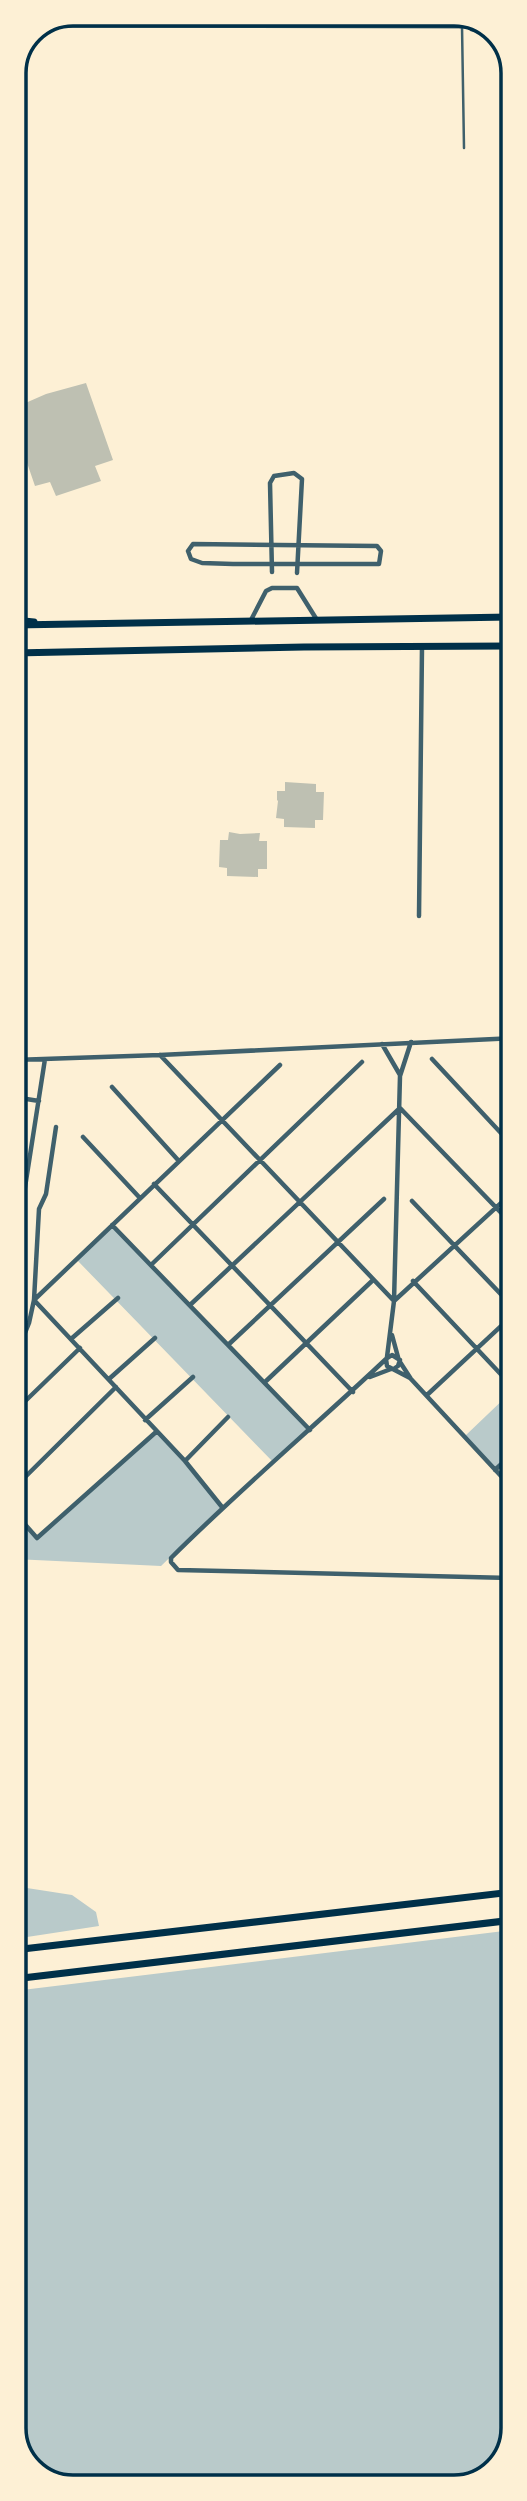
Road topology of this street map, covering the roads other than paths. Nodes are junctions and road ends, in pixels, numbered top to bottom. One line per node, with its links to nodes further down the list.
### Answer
1 (462, 26): 2 (lane)
2 (464, 148)
3 (271, 545): 4 (street); 4 (street); 5 (street); 5 (street)
4 (299, 546): 6 (street); 6 (street)
5 (271, 564): 6 (street); 7 (street)
6 (298, 564): 8 (street)
7 (272, 572)
8 (297, 573)
9 (500, 617): 11 (main road)
10 (251, 620): 11 (main road); 11 (street); 12 (main road)
11 (317, 620)
12 (26, 623)
13 (422, 646): 14 (main road); 15 (main road); 16 (street)
14 (500, 646)
15 (26, 653)
16 (419, 916)
17 (500, 1038): 18 (street)
18 (411, 1042): 19 (street); 26 (street)
19 (382, 1044): 20 (street); 26 (street)
20 (160, 1055): 21 (street); 31 (street)
21 (45, 1059): 23 (street); 29 (street)
22 (432, 1059): 33 (street)
23 (26, 1060)
24 (362, 1062): 36 (street)
25 (280, 1065): 31 (street)
26 (400, 1076): 30 (street)
27 (112, 1087): 35 (street)
28 (26, 1099): 29 (street)
29 (38, 1101): 37 (street)
30 (400, 1108): 42 (street); 44 (street); 57 (street)
31 (221, 1121): 35 (street); 36 (street)
32 (56, 1127): 56 (street)
33 (500, 1133)
34 (83, 1137): 39 (street)
35 (178, 1160): 38 (street)
36 (259, 1160): 42 (street); 46 (street)
37 (26, 1176)
38 (154, 1184): 39 (street); 46 (street)
39 (139, 1197): 47 (street)
40 (384, 1199): 48 (street)
41 (412, 1200): 49 (street)
42 (299, 1202): 48 (street); 51 (street)
43 (500, 1202): 44 (street)
44 (495, 1206): 45 (street); 49 (street)
45 (500, 1212)
46 (194, 1224): 50 (street); 51 (street)
47 (112, 1225): 50 (street); 56 (street)
48 (336, 1242): 52 (street); 58 (street)
49 (454, 1245): 53 (street); 54 (street)
50 (152, 1264): 59 (street)
51 (233, 1265): 58 (street); 59 (street)
52 (372, 1281): 57 (street); 65 (street)
53 (413, 1281): 57 (street); 68 (street)
54 (501, 1294)
55 (118, 1298): 64 (street)
56 (34, 1300): 61 (street); 64 (street)
57 (394, 1301): 62 (street)
58 (270, 1304): 65 (street); 66 (street)
59 (190, 1305): 66 (street)
60 (501, 1326): 68 (street)
61 (27, 1329)
62 (391, 1334): 69 (street); 70 (street)
63 (155, 1338): 74 (street)
64 (71, 1339): 67 (street)
65 (305, 1343): 77 (street); 79 (street)
66 (228, 1345): 77 (street)
67 (80, 1348): 74 (street); 81 (street)
68 (475, 1349): 72 (street); 80 (street)
69 (387, 1358): 70 (street); 71 (street); 75 (street)
70 (399, 1360): 71 (street); 76 (street)
71 (393, 1368): 75 (street); 76 (street)
72 (501, 1375)
73 (193, 1377): 83 (street)
74 (109, 1379): 78 (street)
75 (365, 1379): 79 (street)
76 (411, 1379): 80 (street)
77 (265, 1382): 84 (street)
78 (116, 1387): 83 (street); 89 (street)
79 (353, 1392): 84 (street)
80 (427, 1395): 88 (street)
81 (27, 1400)
82 (228, 1416): 86 (street)
83 (145, 1420): 85 (street)
84 (310, 1430): 91 (street)
85 (156, 1432): 86 (street); 92 (street)
86 (185, 1461): 91 (street)
87 (501, 1465): 88 (street)
88 (495, 1470): 90 (street)
89 (27, 1476)
90 (501, 1476)
91 (222, 1507): 93 (street)
92 (27, 1526)
93 (501, 1578)
94 (501, 1893): 96 (main road)
95 (501, 1921): 97 (main road)
96 (27, 1949)
97 (27, 1978)

